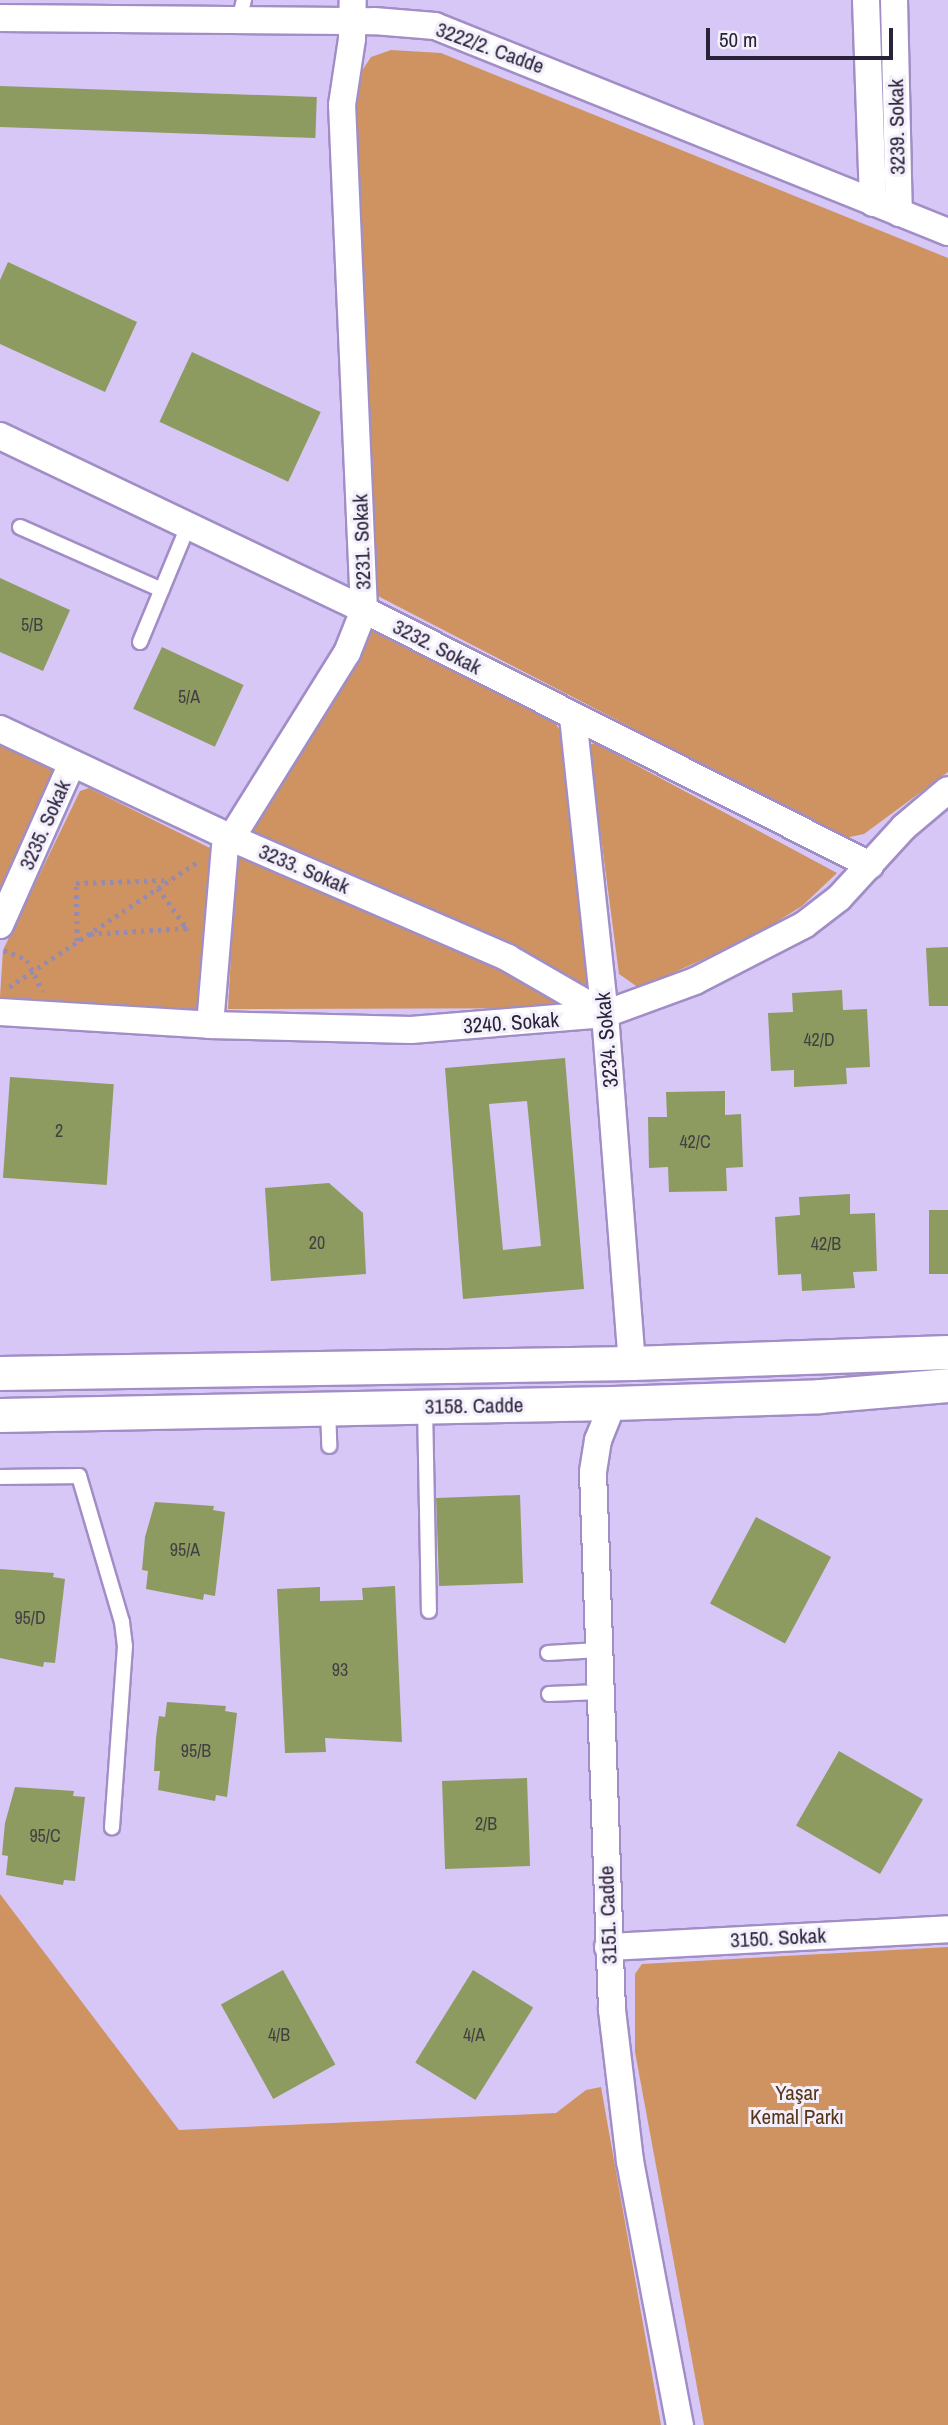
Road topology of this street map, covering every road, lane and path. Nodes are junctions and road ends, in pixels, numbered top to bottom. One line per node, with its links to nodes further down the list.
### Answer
1 (866, 0): 6 (street, 3239. Sokak)
2 (894, 0): 7 (street, 3239. Sokak)
3 (242, 10): 4 (street, 3222/2. Cadde); 5 (street, 3222/2. Cadde)
4 (353, 10): 6 (street, 3222/2. Cadde); 13 (street, 3231. Sokak)
5 (0, 18)
6 (873, 202): 7 (street, 3222/2. Cadde)
7 (899, 213): 8 (street, 3222/2. Cadde)
8 (948, 232)
9 (0, 436): 10 (street, 3232. Sokak)
10 (188, 526): 12 (lane); 13 (street, 3232. Sokak)
11 (20, 527): 12 (lane)
12 (162, 590): 14 (lane)
13 (364, 610): 15 (street, 3232. Sokak); 19 (street, 3231. Sokak)
14 (140, 642)
15 (573, 717): 20 (street, 3232. Sokak); 33 (street, 3234. Sokak)
16 (0, 729): 17 (street, 3233. Sokak)
17 (72, 763): 19 (street, 3233. Sokak); 23 (street, 3235. Sokak)
18 (948, 790): 20 (street, 3240. Sokak)
19 (228, 840): 21 (path); 28 (street, 3231. Sokak); 33 (street, 3233. Sokak)
20 (870, 865): 33 (street, 3240. Sokak)
21 (170, 880): 22 (path); 26 (path)
22 (158, 888): 24 (path); 25 (path)
23 (0, 925)
24 (187, 928): 25 (path); 28 (path)
25 (90, 934): 26 (path)
26 (78, 942): 29 (path)
27 (0, 951): 29 (path)
28 (215, 967): 34 (street, 3231. Sokak)
29 (34, 971): 30 (path); 32 (path)
30 (0, 994)
31 (0, 1012): 32 (street, 3240. Sokak)
32 (43, 1014): 34 (street, 3240. Sokak)
33 (606, 1014): 34 (street, 3240. Sokak); 36 (street, 3234. Sokak)
34 (210, 1025)
35 (948, 1352): 36 (street, 3158. Cadde)
36 (632, 1363): 37 (street, 3158. Cadde); 39 (street)
37 (0, 1373)
38 (948, 1385): 39 (street, 3158. Cadde)
39 (613, 1403): 40 (street, 3158. Cadde); 46 (street, 3151. Cadde)
40 (425, 1406): 41 (street, 3158. Cadde); 45 (lane)
41 (328, 1408): 42 (street, 3158. Cadde); 43 (lane)
42 (0, 1415)
43 (329, 1446)
44 (0, 1477): 50 (lane)
45 (429, 1611)
46 (599, 1650): 47 (lane); 48 (street, 3151. Cadde)
47 (548, 1653)
48 (600, 1692): 49 (lane); 52 (street, 3151. Cadde)
49 (549, 1694)
50 (112, 1828)
51 (948, 1929): 52 (street, 3150. Sokak)
52 (608, 1947): 53 (street, 3151. Cadde)
53 (680, 2425)

